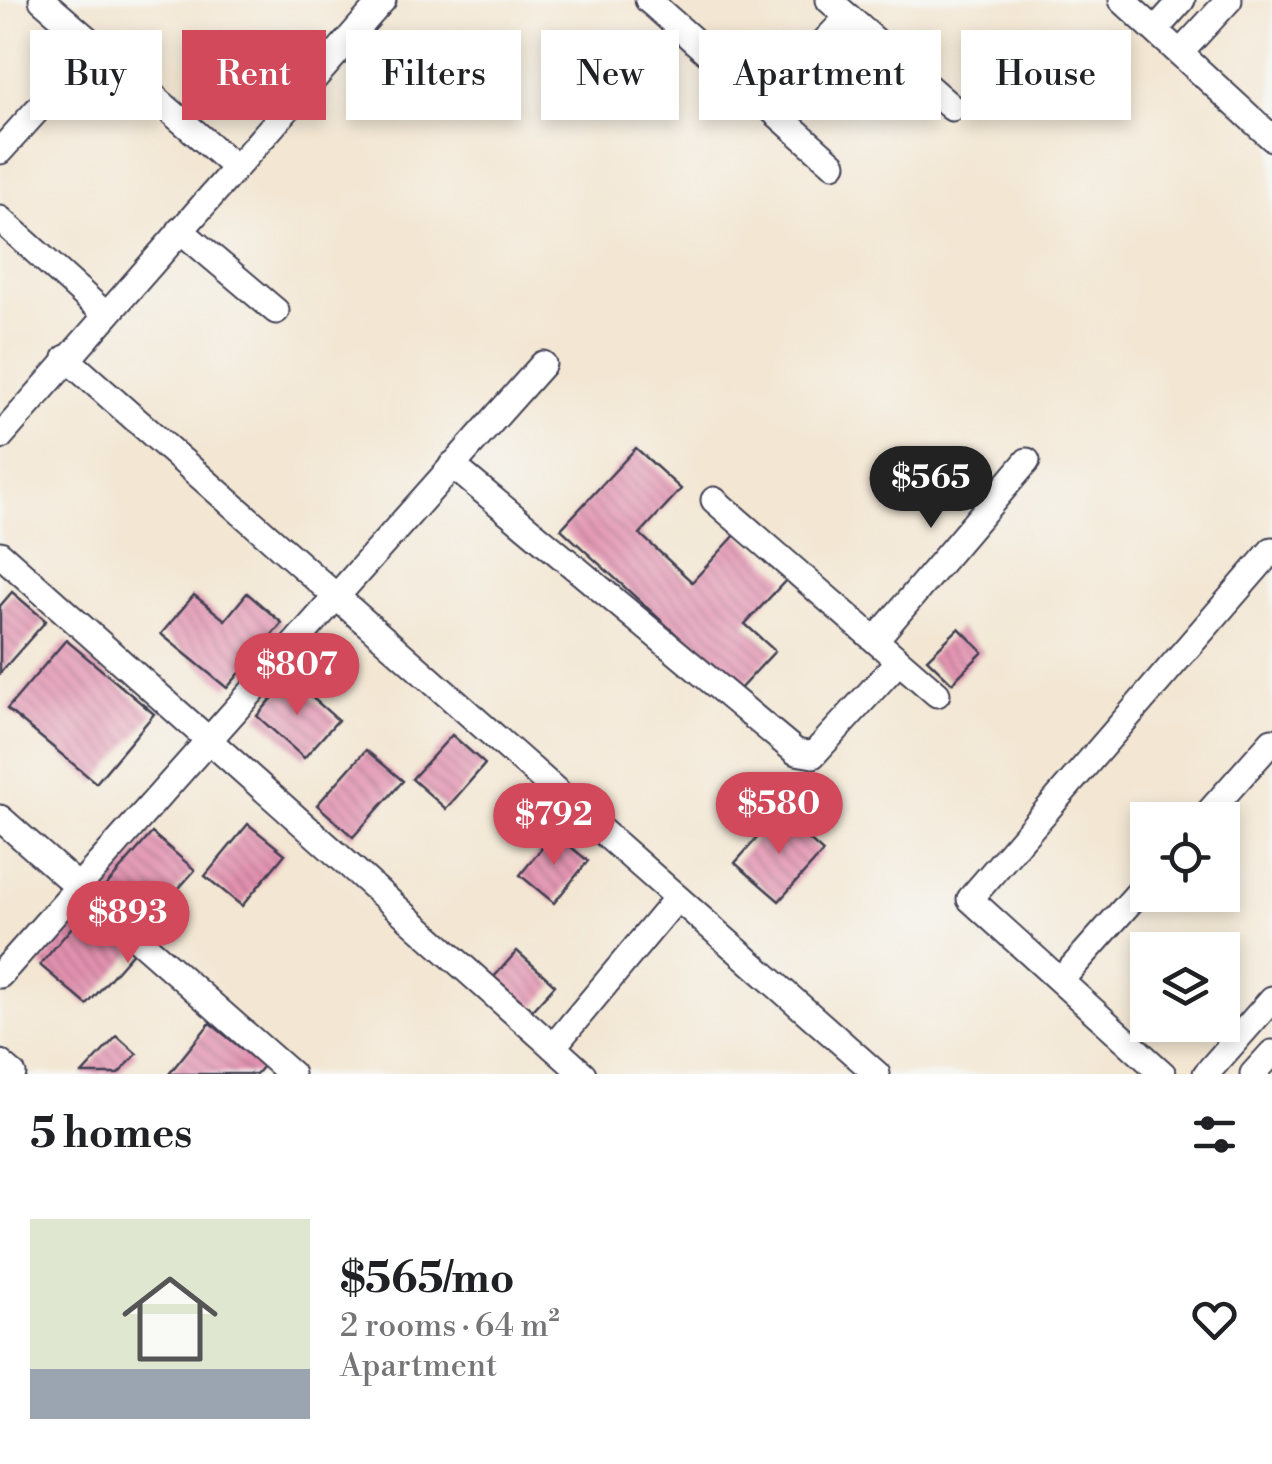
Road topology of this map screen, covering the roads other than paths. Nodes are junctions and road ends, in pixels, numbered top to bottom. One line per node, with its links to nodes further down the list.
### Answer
1 (42, 0): 9 (street)
2 (383, 0): 20 (street)
3 (648, 0): 11 (street)
4 (1122, 0): 8 (street)
5 (1182, 0): 8 (street)
6 (1230, 0): 12 (street)
7 (838, 9): 10 (street); 14 (street)
8 (1156, 28): 12 (street)
9 (76, 30)
10 (822, 30)
11 (699, 45)
12 (1181, 52): 17 (street)
13 (162, 104): 20 (street)
14 (952, 108)
15 (30, 117): 18 (street)
16 (784, 120): 19 (street)
17 (1272, 138)
18 (0, 151)
19 (833, 164)
20 (235, 167): 22 (street)
21 (0, 219): 24 (street)
22 (180, 230): 23 (street); 24 (street)
23 (276, 311)
24 (105, 314): 25 (street)
25 (66, 358): 27 (street); 33 (street)
26 (543, 364): 29 (street)
27 (0, 437)
28 (1028, 461): 34 (street)
29 (452, 465): 33 (street); 35 (street)
30 (714, 500): 34 (street)
31 (1272, 550): 45 (street)
32 (0, 554): 37 (street)
33 (334, 595): 37 (street); 42 (street)
34 (877, 638): 35 (street)
35 (897, 663): 36 (street)
36 (937, 694)
37 (208, 738): 41 (street); 47 (street)
38 (1272, 741): 39 (street)
39 (1218, 802)
40 (0, 818): 41 (street)
41 (79, 886): 44 (street); 52 (street)
42 (678, 898): 47 (street); 50 (street)
43 (1130, 902): 45 (street)
44 (0, 975)
45 (1061, 980): 54 (street)
46 (1272, 999): 55 (street)
47 (553, 1047): 53 (street)
48 (1272, 1052): 56 (street)
49 (0, 1062): 51 (street)
50 (875, 1073)
51 (13, 1074)
52 (291, 1074)
53 (583, 1074)
54 (1163, 1074)
55 (1206, 1074)
56 (1253, 1074)

